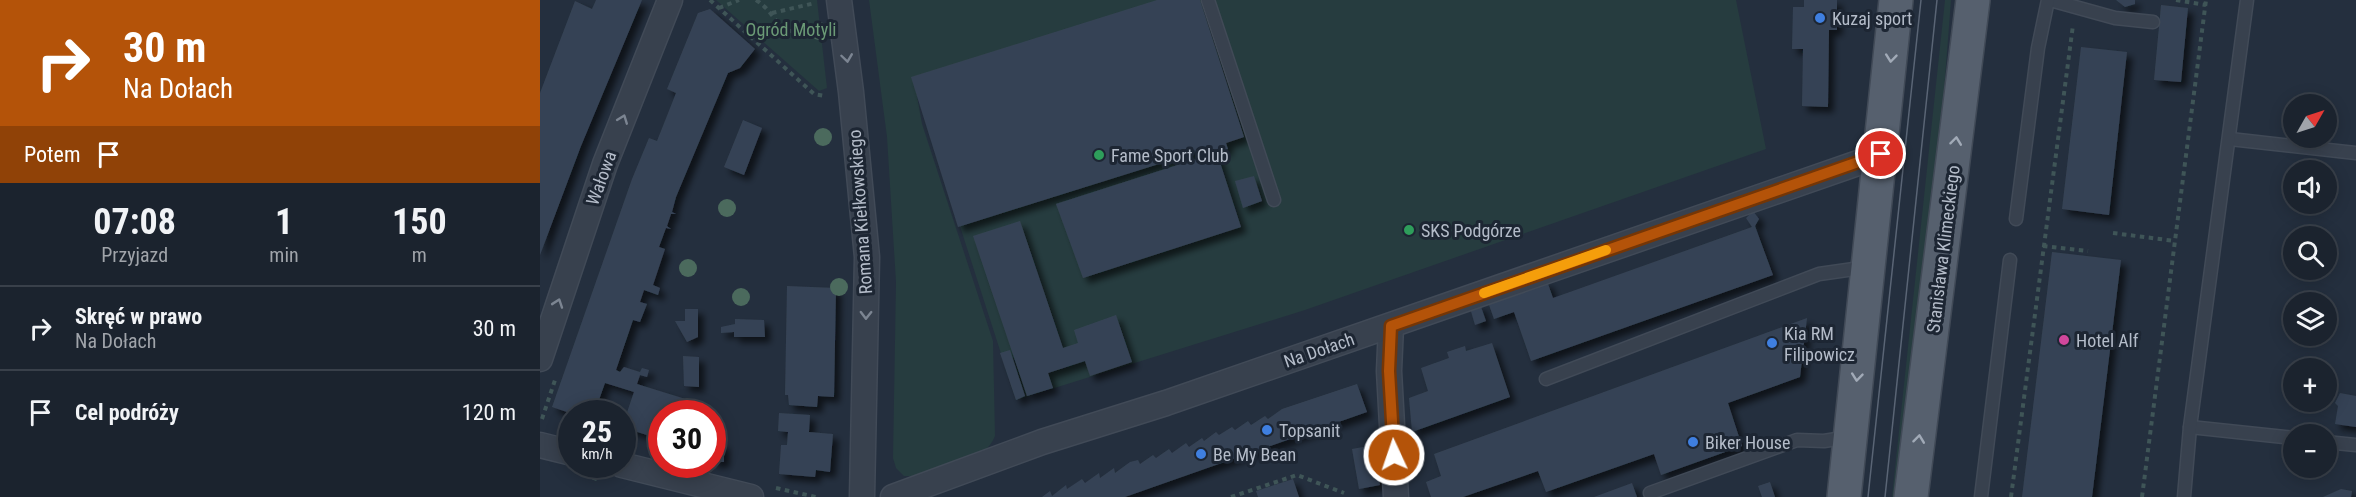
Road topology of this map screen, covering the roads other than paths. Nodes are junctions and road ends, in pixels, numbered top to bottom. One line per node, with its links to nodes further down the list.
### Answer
1 (670, 0): 17 (street, Wałowa, one-way to 1)
2 (1208, 0): 12 (lane)
3 (1896, 0): 11 (main road, one-way to 11)
4 (1973, 0): 33 (main road, Stanisława Klimeckiego, one-way to 4)
5 (2049, 0): 8 (lane); 13 (lane)
6 (2247, 0): 9 (lane)
7 (830, 1): 29 (street, Romana Kiełkowskiego, one-way to 29)
8 (2153, 22)
9 (2230, 139): 10 (lane); 19 (lane)
10 (2356, 153)
11 (1881, 154): 15 (main road); 16 (street, Na Dołach)
12 (1274, 200)
13 (2016, 219)
14 (2010, 260): 34 (lane)
15 (1869, 267): 18 (lane); 20 (main road, one-way to 20)
16 (1391, 326): 30 (street, Na Dołach); 31 (street)
17 (540, 359)
18 (1546, 379)
19 (2190, 427): 21 (lane); 35 (lane)
20 (1850, 437): 27 (lane); 32 (main road)
21 (2283, 437)
22 (2337, 443): 24 (lane)
23 (540, 445): 25 (street)
24 (2356, 445)
25 (558, 450)
26 (636, 468): 28 (street)
27 (1650, 494)
28 (751, 497)
29 (862, 497)
30 (893, 497)
31 (1396, 497)
32 (1844, 497)
33 (1911, 497)
34 (1981, 497)
35 (2184, 497)

